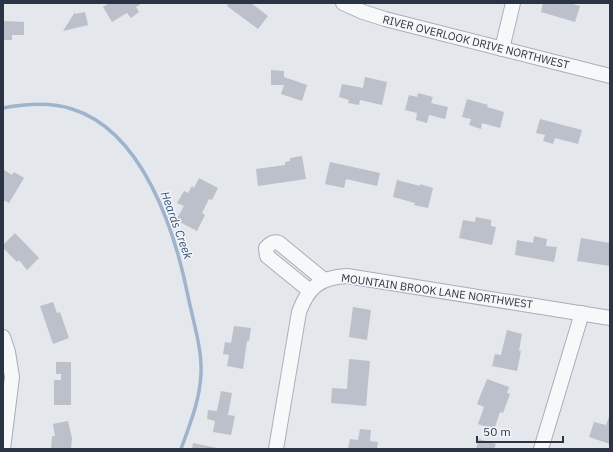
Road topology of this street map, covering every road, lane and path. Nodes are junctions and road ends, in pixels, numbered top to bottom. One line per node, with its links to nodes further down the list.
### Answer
1 (343, 3): 3 (street, RIVER OVERLOOK DRIVE NORTHWEST)
2 (513, 3): 3 (street)
3 (502, 49): 4 (street, RIVER OVERLOOK DRIVE NORTHWEST)
4 (610, 76)
5 (324, 280): 6 (street, MOUNTAIN BROOK LANE NORTHWEST); 6 (street); 7 (street, MOUNTAIN BROOK LANE NORTHWEST)
6 (310, 291): 11 (street, MOUNTAIN BROOK LANE NORTHWEST)
7 (582, 313): 8 (street, MOUNTAIN BROOK LANE NORTHWEST); 12 (street)
8 (610, 318)
9 (3, 337): 10 (street)
10 (4, 449)
11 (276, 449)
12 (541, 449)

